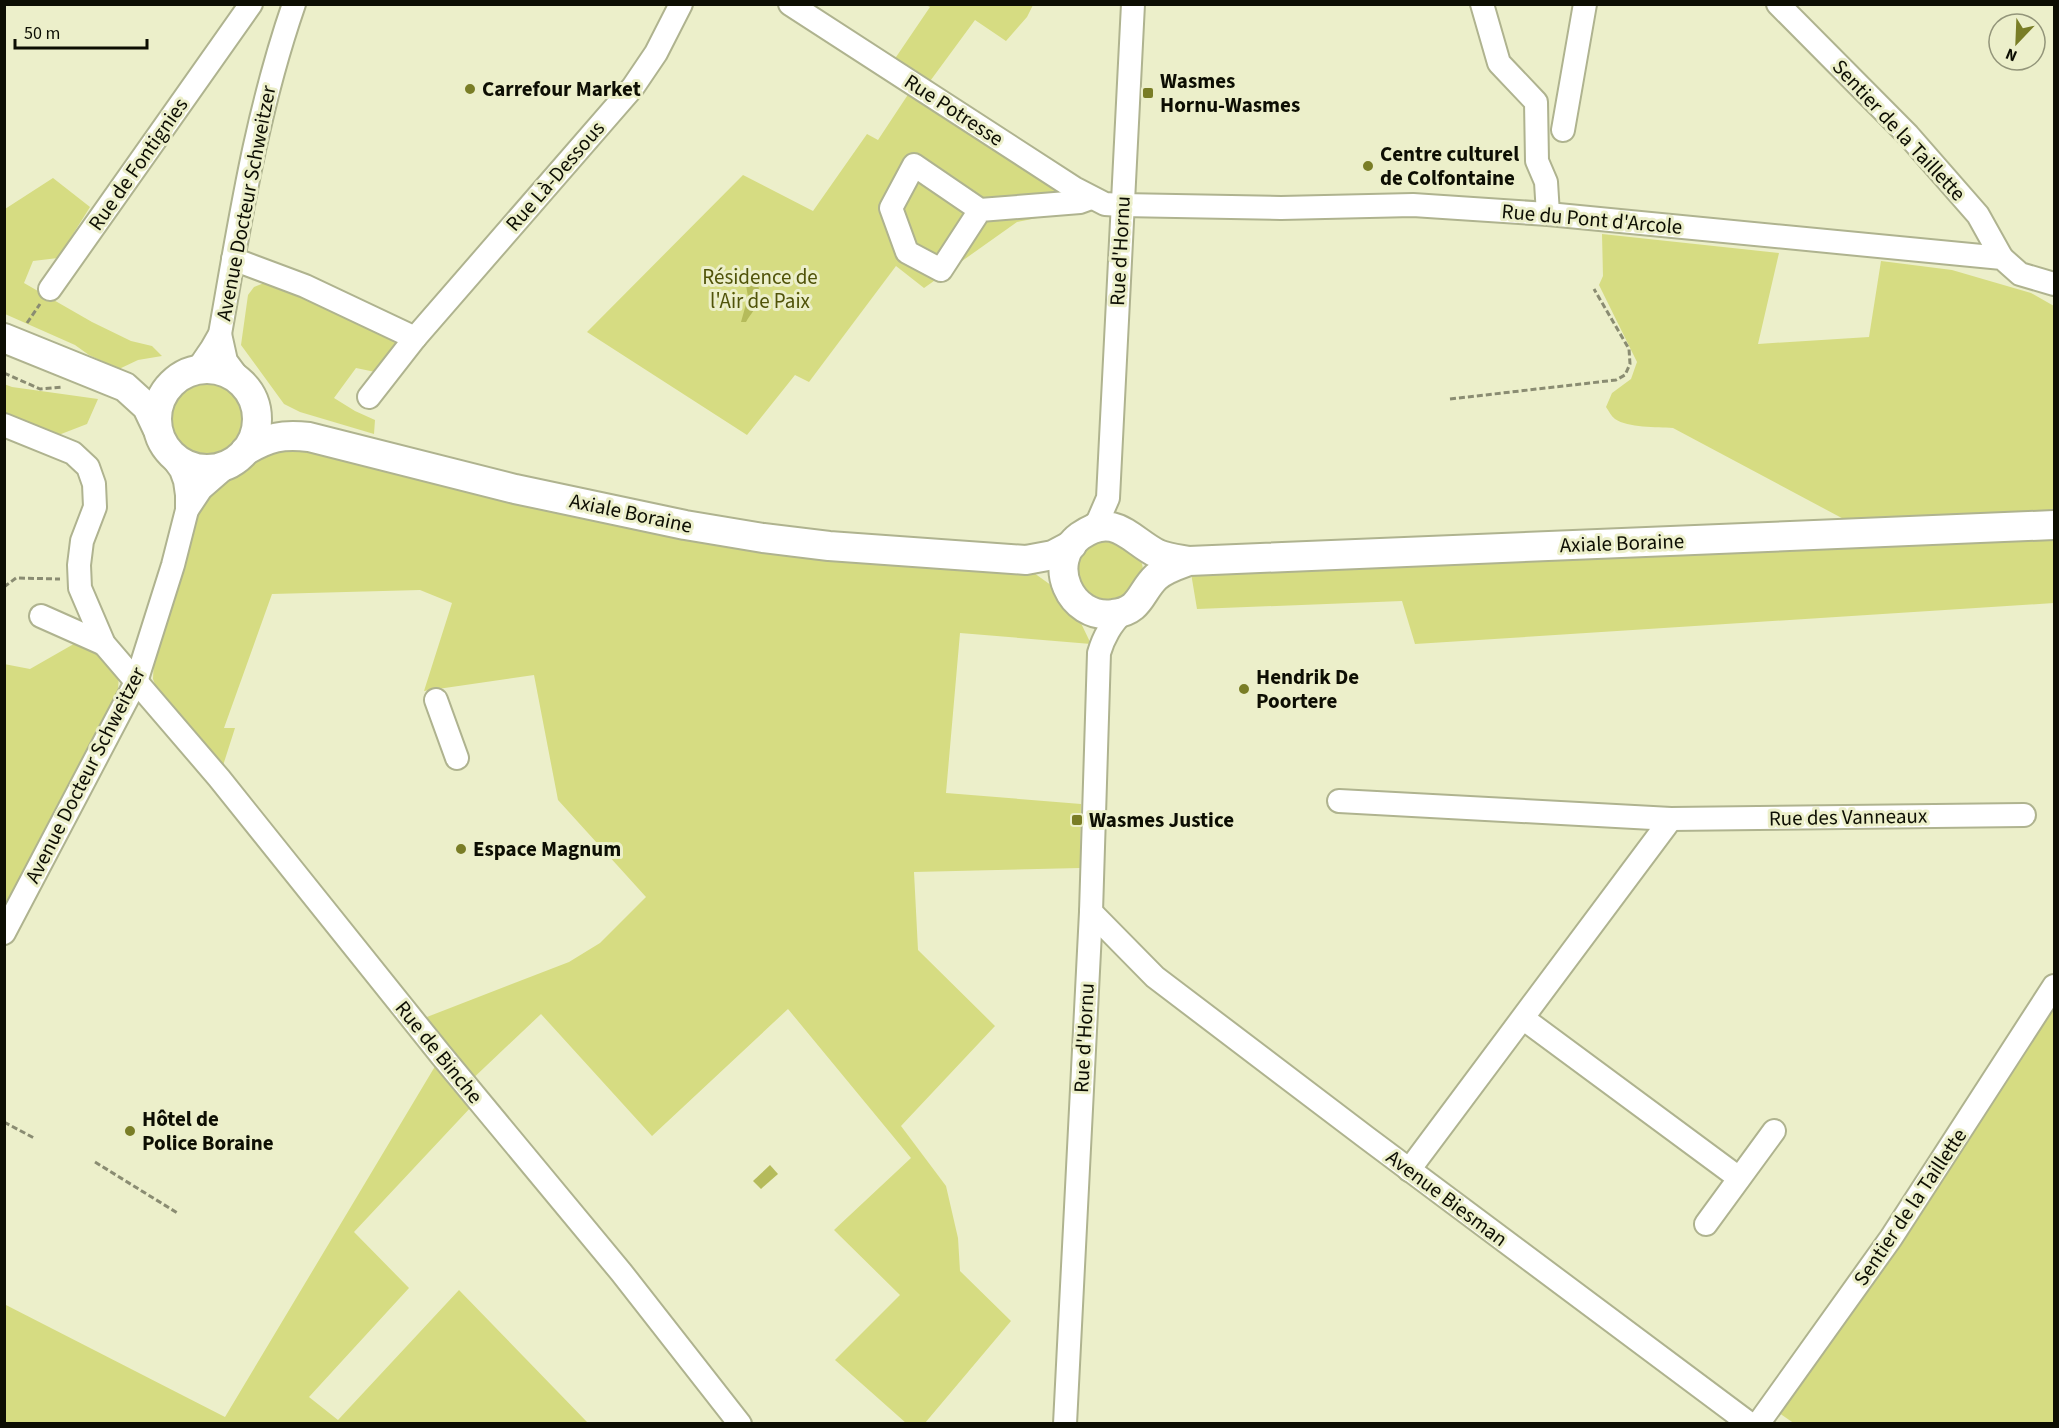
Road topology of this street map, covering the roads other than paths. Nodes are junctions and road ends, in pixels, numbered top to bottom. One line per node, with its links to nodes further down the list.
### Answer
1 (251, 4): 18 (street, Rue de Fontignies)
2 (294, 4): 16 (street, Avenue Docteur Schweitzer)
3 (681, 4): 21 (street, Rue Là-Dessous)
4 (790, 4): 11 (street, Rue Potresse)
5 (1133, 4): 12 (street, Rue d'Hornu)
6 (1482, 4): 14 (street)
7 (1585, 4): 10 (street)
8 (1778, 4): 9 (street, Sentier de la Taillette)
9 (1798, 15): 15 (street, Sentier de la Taillette)
10 (1563, 130)
11 (1080, 185): 12 (street, Rue Potresse); 13 (street)
12 (1121, 206): 14 (street, Rue du Pont d'Arcole); 31 (street, Rue d'Hornu)
13 (980, 210): 13 (street)
14 (1548, 213): 15 (street, Rue du Pont d'Arcole)
15 (2002, 258): 17 (street)
16 (233, 259): 20 (street, Avenue Docteur Schweitzer); 21 (street)
17 (2055, 284)
18 (50, 290)
19 (15, 331): 24 (main road, Axiale Boraine)
20 (220, 334): 22 (street); 25 (street)
21 (415, 338): 26 (street, Rue Là-Dessous)
22 (197, 370): 23 (main road, Axiale Boraine); 25 (main road)
23 (169, 385): 24 (main road, Axiale Boraine); 29 (main road)
24 (125, 387): 29 (main road, Axiale Boraine)
25 (248, 391): 28 (main road); 30 (main road)
26 (369, 396)
27 (4, 425): 42 (street)
28 (309, 437): 30 (main road, Axiale Boraine); 36 (main road, Axiale Boraine)
29 (162, 438): 30 (main road, Axiale Boraine); 32 (street)
30 (239, 457): 32 (street)
31 (1108, 498): 34 (street); 35 (street)
32 (187, 510): 44 (street, Avenue Docteur Schweitzer)
33 (2055, 525): 37 (main road, Axiale Boraine)
34 (1080, 538): 35 (main road, Axiale Boraine); 36 (main road); 39 (main road)
35 (1134, 538): 37 (main road, Axiale Boraine); 38 (main road)
36 (1026, 560): 39 (main road)
37 (1189, 561): 38 (main road, Axiale Boraine)
38 (1146, 591): 40 (main road, Axiale Boraine)
39 (1073, 596): 40 (main road); 43 (street)
40 (1123, 612): 43 (street)
41 (41, 616): 42 (street)
42 (104, 644): 44 (street)
43 (1100, 653): 50 (street, Rue d'Hornu)
44 (136, 682): 51 (street, Avenue Docteur Schweitzer); 60 (street, Rue de Binche)
45 (436, 700): 46 (street)
46 (458, 758)
47 (1339, 801): 49 (street, Rue des Vanneaux)
48 (2024, 815): 49 (street, Rue des Vanneaux)
49 (1671, 819): 55 (street)
50 (1091, 912): 52 (street, Rue d'Hornu); 53 (street, Avenue Biesman)
51 (4, 933)
52 (1089, 947): 53 (street, Avenue Biesman); 61 (street, Rue d'Hornu)
53 (1146, 969): 57 (street, Avenue Biesman)
54 (2055, 986): 63 (street, Sentier de la Taillette)
55 (1524, 1018): 57 (street); 58 (street)
56 (1774, 1131): 58 (street)
57 (1409, 1170): 62 (street, Avenue Biesman)
58 (1739, 1178): 59 (street)
59 (1706, 1224)
60 (740, 1424)
61 (1065, 1424)
62 (1750, 1424)
63 (1758, 1424)

